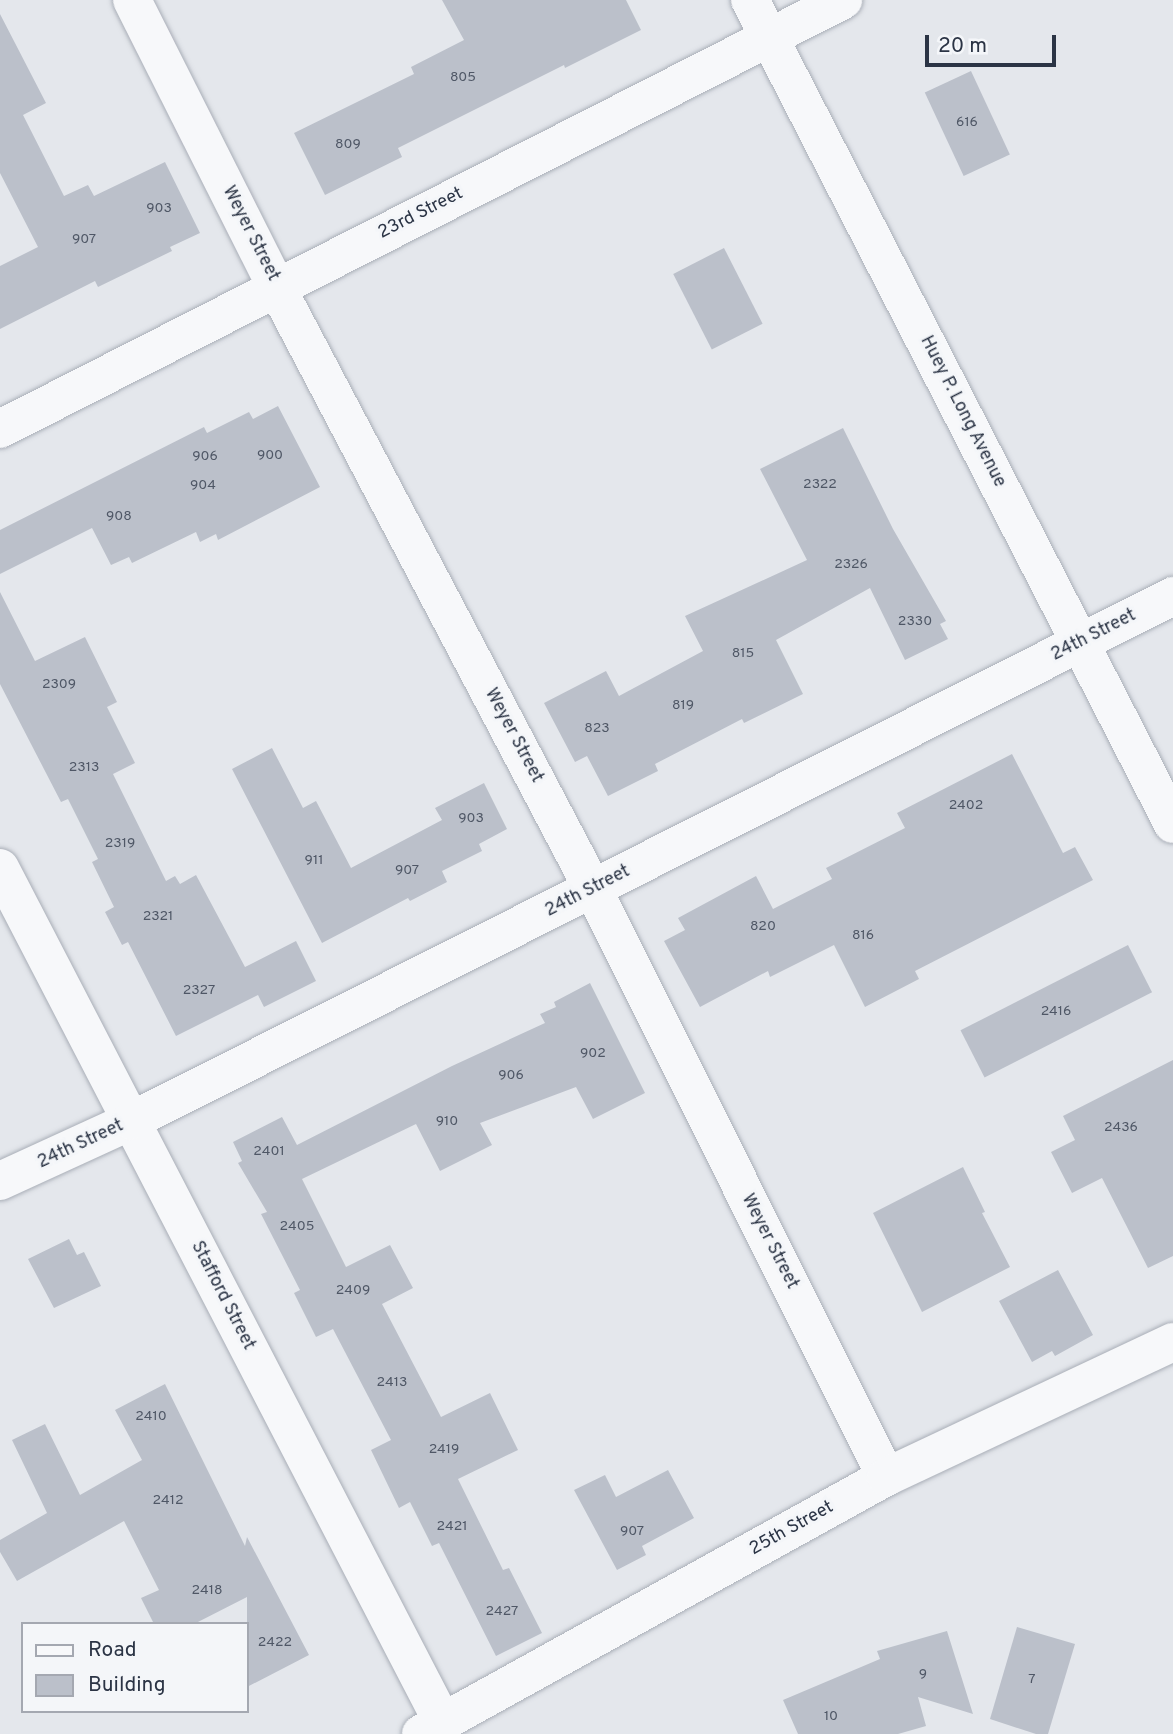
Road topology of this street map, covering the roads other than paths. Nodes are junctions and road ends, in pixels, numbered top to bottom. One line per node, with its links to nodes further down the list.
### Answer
1 (132, 0): 5 (street, Weyer Street)
2 (750, 0): 4 (street, Huey P. Long Avenue)
3 (843, 0): 4 (street, 23rd Street)
4 (769, 37): 5 (street, 23rd Street); 8 (street, Huey P. Long Avenue)
5 (277, 288): 6 (street, 23rd Street); 11 (street, Weyer Street)
6 (0, 429)
7 (1173, 596): 8 (street, 24th Street)
8 (1081, 644): 9 (street, Huey P. Long Avenue); 11 (street, 24th Street)
9 (1173, 824)
10 (0, 868): 12 (street, Stafford Street)
11 (593, 889): 12 (street, 24th Street); 15 (street, Weyer Street)
12 (131, 1121): 13 (street, 24th Street); 16 (street, Stafford Street)
13 (0, 1181)
14 (1173, 1342): 15 (street, 25th Street)
15 (887, 1477): 16 (street, 25th Street)
16 (432, 1728)

